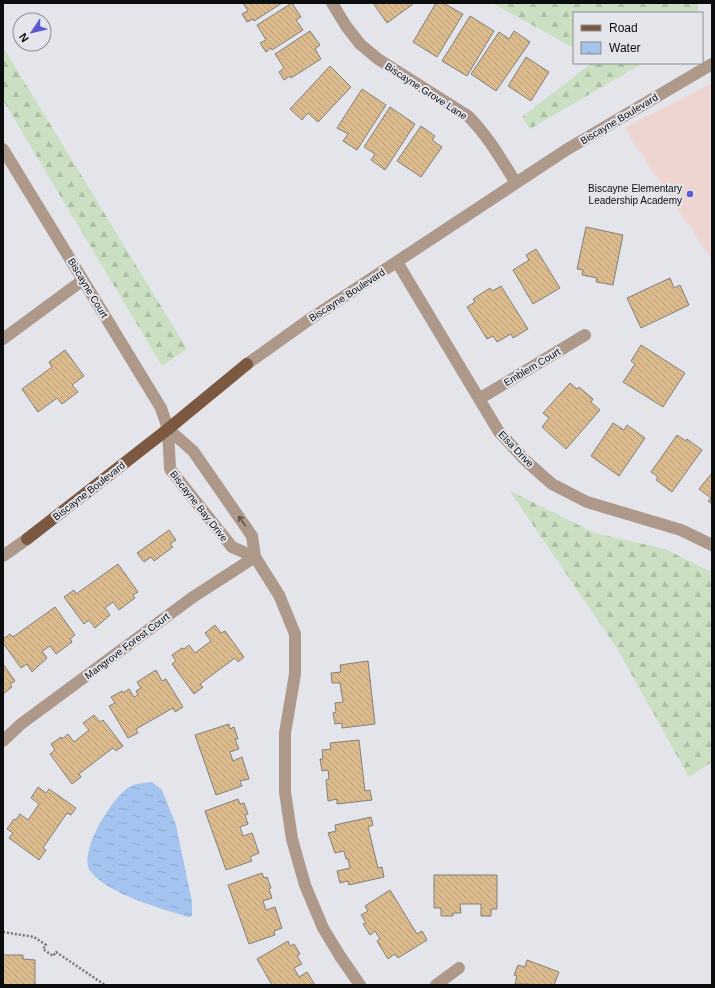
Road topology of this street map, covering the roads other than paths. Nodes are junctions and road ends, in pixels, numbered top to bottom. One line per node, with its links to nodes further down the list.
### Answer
1 (332, 3): 4 (street, Biscayne Grove Lane)
2 (712, 64): 4 (street, Biscayne Boulevard)
3 (3, 149): 6 (street, Biscayne Court)
4 (516, 183): 5 (street, Biscayne Boulevard)
5 (397, 262): 9 (street, Biscayne Boulevard); 10 (street, Elsa Drive)
6 (83, 280): 8 (street); 11 (street, Biscayne Court)
7 (585, 335): 10 (street, Emblem Court)
8 (3, 339)
9 (247, 364): 11 (main road, Biscayne Boulevard)
10 (479, 399): 13 (street, Elsa Drive)
11 (168, 429): 12 (main road, Biscayne Boulevard); 15 (street, one-way to 11); 15 (street, Biscayne Bay Drive)
12 (27, 539): 14 (street, Biscayne Boulevard)
13 (712, 545)
14 (3, 556)
15 (255, 557): 16 (street, Mangrove Forest Court); 18 (street)
16 (3, 741)
17 (459, 968): 19 (street)
18 (360, 985)
19 (436, 985)

